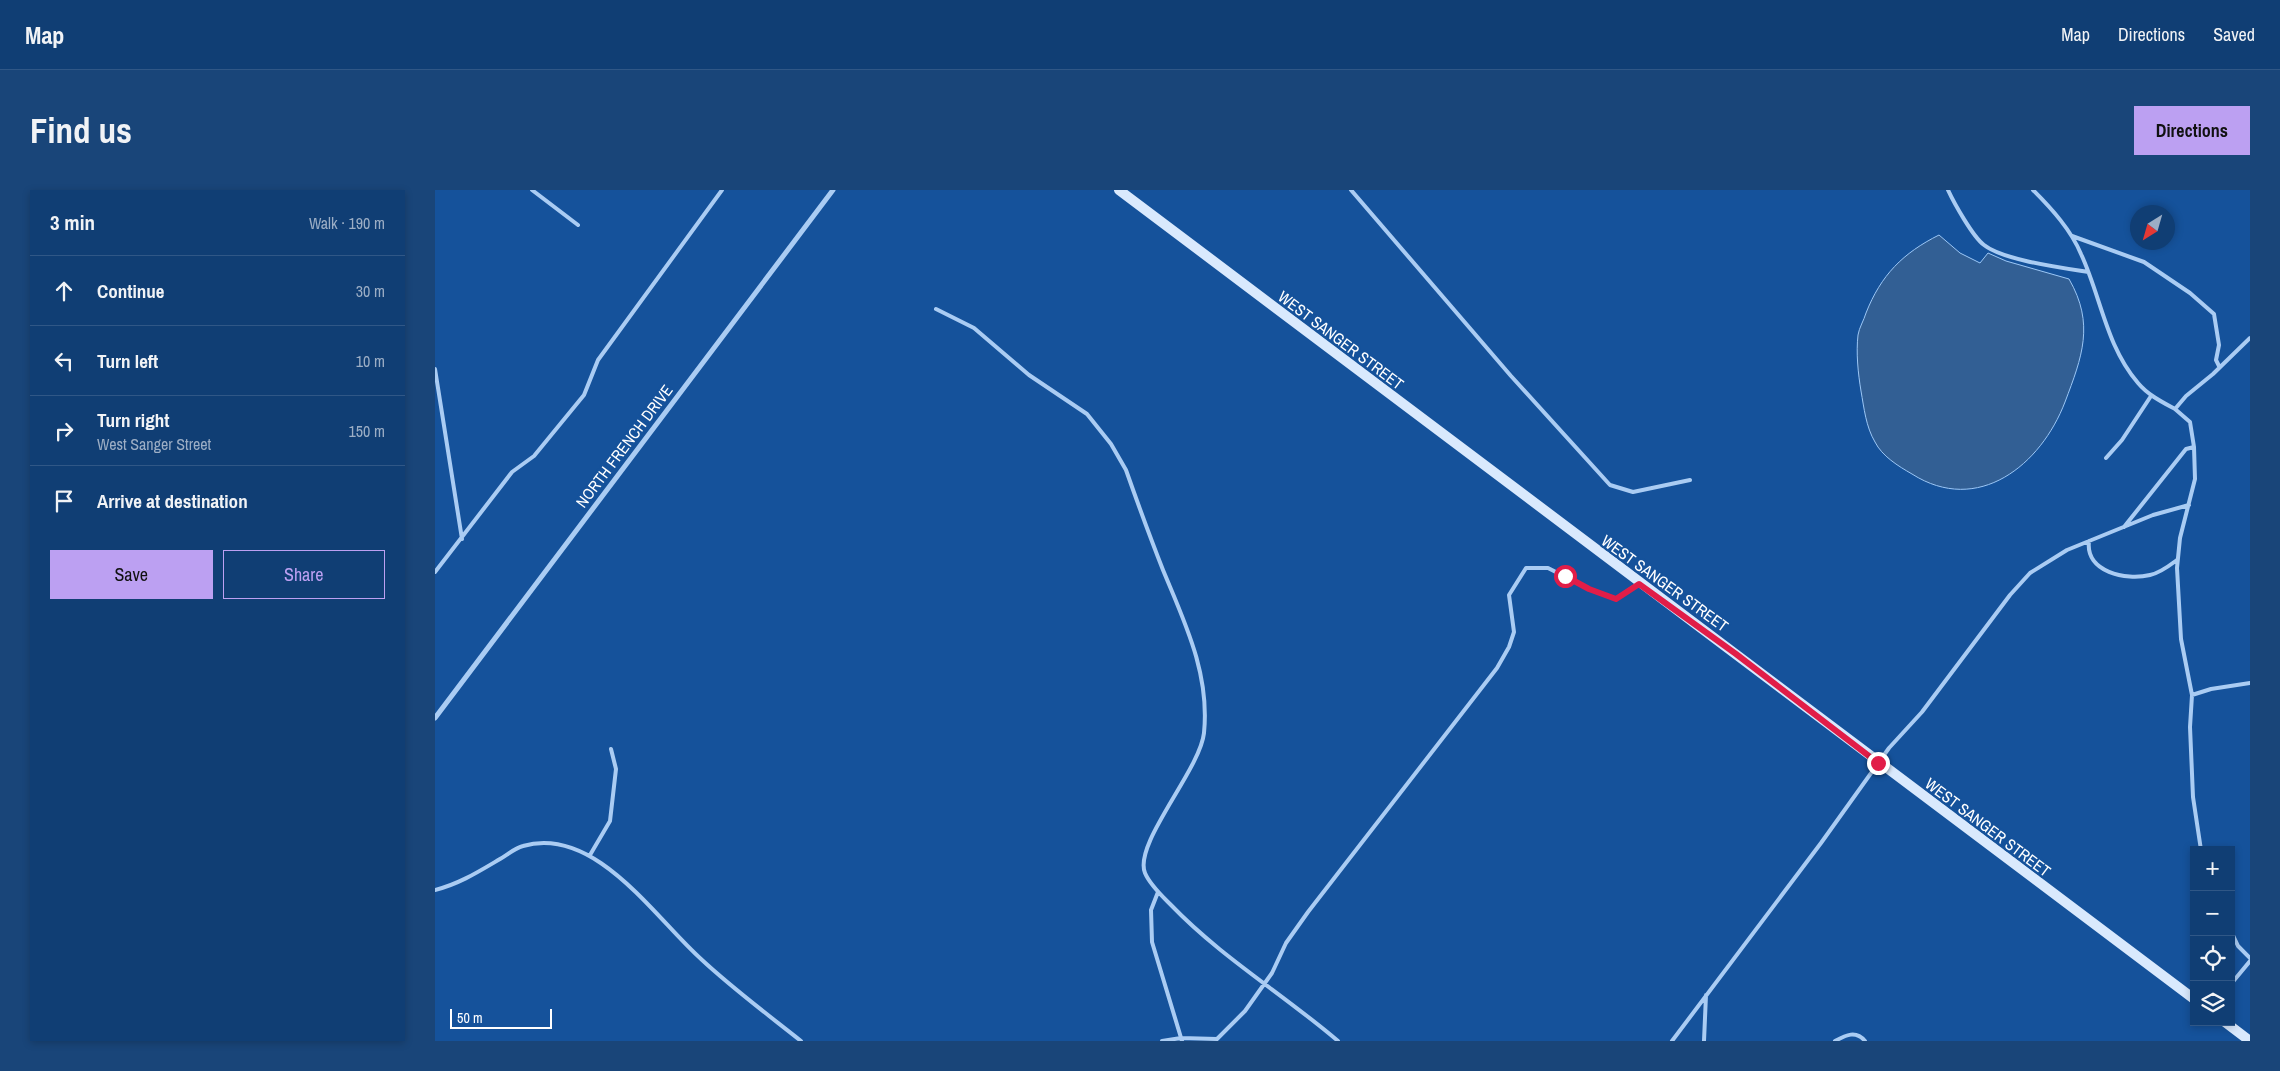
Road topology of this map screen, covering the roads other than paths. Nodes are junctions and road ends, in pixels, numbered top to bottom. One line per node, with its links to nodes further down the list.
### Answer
1 (531, 190): 8 (lane)
2 (722, 190): 22 (lane)
3 (833, 190): 29 (street, NORTH FRENCH DRIVE)
4 (1119, 190): 26 (main road, WEST SANGER STREET)
5 (1351, 190): 19 (lane)
6 (1948, 190): 10 (lane)
7 (2033, 190): 9 (lane)
8 (578, 225)
9 (2072, 236): 10 (lane); 13 (lane)
10 (2088, 272): 15 (lane)
11 (936, 309): 35 (lane)
12 (2250, 338): 13 (lane)
13 (2219, 366): 16 (lane)
14 (435, 369): 22 (lane)
15 (2151, 396): 16 (lane); 18 (lane)
16 (2175, 409): 17 (lane)
17 (2194, 447): 20 (lane); 21 (lane)
18 (2106, 458)
19 (1690, 480)
20 (2189, 505): 21 (lane); 24 (lane)
21 (2124, 527): 23 (lane)
22 (462, 539): 25 (lane)
23 (2089, 541): 24 (lane); 31 (lane)
24 (2177, 560): 28 (lane)
25 (435, 572)
26 (1639, 584): 31 (main road, WEST SANGER STREET); 39 (lane)
27 (2250, 683): 28 (lane)
28 (2192, 695): 32 (lane)
29 (435, 718)
30 (611, 749): 33 (lane)
31 (1878, 763): 40 (lane); 41 (main road, WEST SANGER STREET)
32 (2200, 846)
33 (590, 856): 34 (lane); 44 (lane)
34 (435, 890)
35 (1158, 892): 39 (lane); 43 (lane)
36 (2233, 936): 37 (lane)
37 (2250, 959): 38 (lane)
38 (2233, 981)
39 (1265, 983): 43 (lane); 46 (lane)
40 (1706, 993): 47 (lane); 48 (lane)
41 (2190, 996)
42 (2230, 1026): 51 (main road)
43 (1181, 1039): 45 (lane)
44 (801, 1041)
45 (1162, 1041)
46 (1338, 1041)
47 (1672, 1041)
48 (1704, 1041)
49 (1835, 1041): 50 (lane)
50 (1865, 1041)
51 (2250, 1041)

